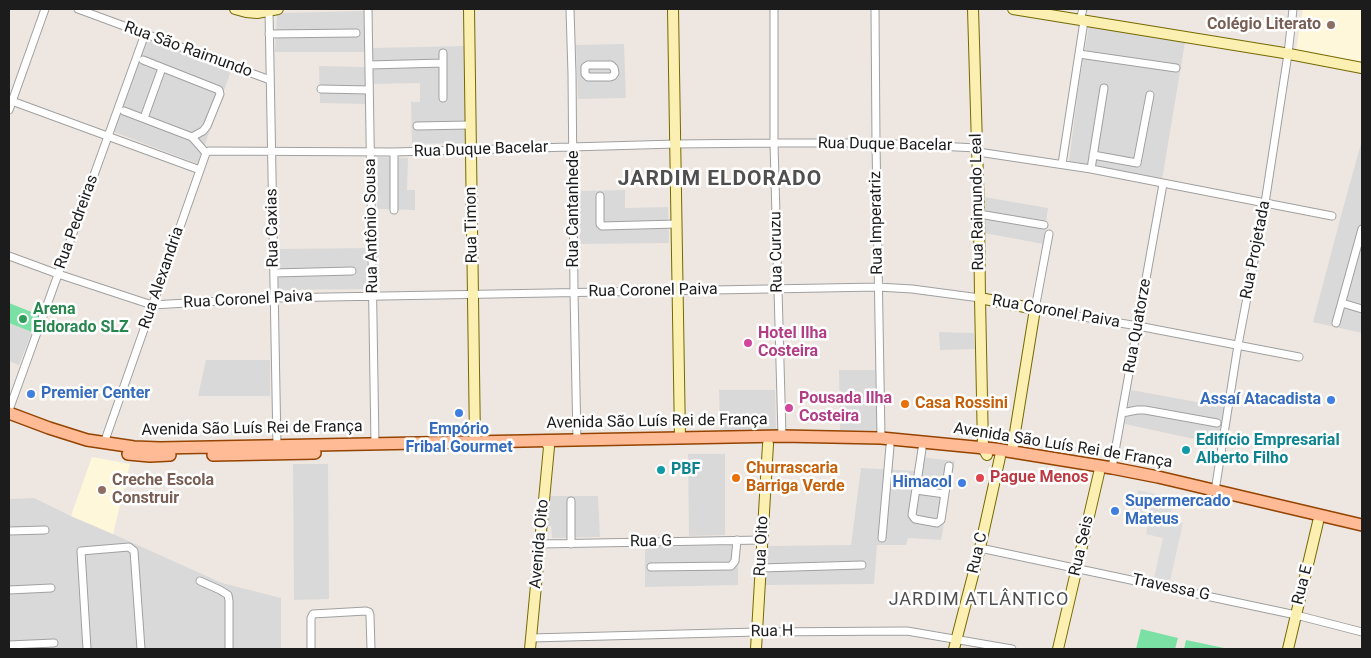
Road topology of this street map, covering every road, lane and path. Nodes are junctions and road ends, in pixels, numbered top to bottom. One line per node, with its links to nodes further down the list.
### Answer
1 (45, 9): 36 (street)
2 (78, 9): 17 (street, Rua São Raimundo)
3 (235, 9): 14 (street)
4 (368, 9): 24 (street, Rua Antônio Sousa)
5 (469, 9): 40 (street, Rua Timon)
6 (570, 9): 28 (street, Rua Cantanhede)
7 (673, 9): 46 (street)
8 (774, 9): 44 (street, Rua Curuzu)
9 (875, 9): 45 (street, Rua Imperatriz)
10 (973, 9): 49 (street, Rua Raimundo Leal)
11 (1013, 9): 15 (street)
12 (1083, 9): 15 (street)
13 (1293, 9): 21 (street, Rua Projetada)
14 (274, 10): 18 (street, Rua Caxias)
15 (1082, 20): 20 (street); 21 (street)
16 (356, 33): 18 (street)
17 (145, 34): 30 (street, Rua São Raimundo); 42 (street, Rua Pedreiras)
18 (269, 34): 30 (street, Rua Caxias)
19 (443, 53): 23 (street)
20 (1079, 54): 26 (street); 55 (street)
21 (1288, 54): 27 (street); 60 (street, Rua Projetada)
22 (143, 60): 25 (street)
23 (443, 63): 24 (street); 35 (street)
24 (369, 65): 33 (street, Rua Antônio Sousa)
25 (162, 68): 39 (street); 43 (street)
26 (1176, 68)
27 (1362, 68)
28 (572, 74): 29 (street); 47 (street, Rua Cantanhede)
29 (585, 74)
30 (270, 80): 50 (street, Rua Caxias)
31 (1104, 88): 54 (street)
32 (321, 89): 33 (street)
33 (369, 90): 52 (street, Rua Antônio Sousa)
34 (1150, 95): 54 (street)
35 (443, 98)
36 (10, 100): 37 (street); 42 (street)
37 (9, 110)
38 (124, 111): 39 (street)
39 (144, 118): 43 (street)
40 (470, 125): 41 (street); 48 (street, Rua Timon)
41 (417, 126)
42 (108, 135): 56 (street); 71 (street, Rua Pedreiras)
43 (192, 137): 53 (street)
44 (774, 143): 45 (street, Rua Duque Bacelar); 46 (street, Rua Duque Bacelar); 73 (street, Rua Curuzu)
45 (876, 143): 49 (street, Rua Duque Bacelar); 72 (street, Rua Imperatriz)
46 (676, 144): 47 (street, Rua Duque Bacelar); 64 (street)
47 (574, 147): 48 (street, Rua Duque Bacelar); 75 (street, Rua Cantanhede)
48 (471, 150): 51 (street, Rua Duque Bacelar); 76 (street, Rua Timon)
49 (978, 150): 55 (street, Rua Duque Bacelar); 62 (street, Rua Raimundo Leal)
50 (271, 151): 52 (street, Rua Duque Bacelar); 53 (street, Rua Duque Bacelar); 70 (street, Rua Caxias)
51 (394, 152): 52 (street, Rua Duque Bacelar); 61 (street)
52 (371, 153): 77 (street, Rua Antônio Sousa)
53 (206, 154): 56 (street)
54 (1093, 155): 57 (street)
55 (1062, 164): 57 (street, Rua Duque Bacelar)
56 (200, 170): 81 (street, Rua Alexandria)
57 (1091, 170): 58 (street, Rua Duque Bacelar)
58 (1163, 184): 60 (street, Rua Duque Bacelar); 85 (street, Rua Quatorze)
59 (600, 196): 64 (street)
60 (1265, 204): 63 (street, Rua Duque Bacelar); 86 (street, Rua Projetada)
61 (394, 210)
62 (979, 214): 65 (street); 79 (street, Rua Raimundo Leal)
63 (1332, 216)
64 (677, 224): 74 (street)
65 (1044, 225)
66 (1362, 229): 80 (street)
67 (1049, 234): 83 (street)
68 (9, 256): 71 (street, Rua Coronel Paiva)
69 (352, 271): 70 (street)
70 (274, 273): 78 (street, Rua Caxias)
71 (58, 274): 81 (street, Rua Coronel Paiva); 88 (street, Rua Pedreiras)
72 (878, 287): 73 (street, Rua Coronel Paiva); 79 (street, Rua Coronel Paiva); 96 (street, Rua Imperatriz)
73 (778, 289): 74 (street, Rua Coronel Paiva); 92 (street, Rua Curuzu)
74 (678, 290): 75 (street, Rua Coronel Paiva); 94 (street)
75 (574, 292): 76 (street, Rua Coronel Paiva); 93 (street, Rua Cantanhede)
76 (474, 294): 77 (street, Rua Coronel Paiva); 95 (street, Rua Timon)
77 (373, 296): 78 (street, Rua Coronel Paiva); 98 (street, Rua Antônio Sousa)
78 (274, 298): 81 (street, Rua Coronel Paiva); 101 (street, Rua Caxias)
79 (980, 298): 83 (street, Rua Coronel Paiva); 103 (street, Rua Raimundo Leal)
80 (1342, 303): 82 (street); 84 (street)
81 (152, 305): 97 (street, Rua Alexandria)
82 (1362, 308)
83 (1036, 309): 85 (street, Rua Coronel Paiva); 104 (street)
84 (1336, 323)
85 (1138, 326): 86 (street, Rua Coronel Paiva); 89 (street, Rua Quatorze)
86 (1238, 345): 87 (street, Rua Coronel Paiva); 110 (street, Rua Projetada)
87 (1299, 357)
88 (9, 412): 97 (main road, Avenida São Luís Rei de França)
89 (1122, 413): 91 (street); 107 (street, Rua Quatorze)
90 (9, 421): 99 (main road, Avenida São Luís Rei de França)
91 (1218, 423)
92 (782, 436): 94 (main road, Avenida São Luís Rei de França); 96 (main road, Avenida São Luís Rei de França)
93 (577, 440): 94 (main road, Avenida São Luís Rei de França); 99 (main road, Avenida São Luís Rei de França)
94 (683, 441): 99 (main road, Avenida São Luís Rei de França); 100 (main road, Avenida São Luís Rei de França)
95 (475, 442): 98 (main road, Avenida São Luís Rei de França); 99 (main road, Avenida São Luís Rei de França)
96 (886, 442): 100 (main road, Avenida São Luís Rei de França); 102 (main road, Avenida São Luís Rei de França); 103 (main road, Avenida São Luís Rei de França); 118 (street, Rua Imperatriz)
97 (104, 443): 101 (main road, Avenida São Luís Rei de França)
98 (376, 444): 101 (main road, Avenida São Luís Rei de França)
99 (547, 444): 121 (street, Avenida Oito)
100 (768, 444): 120 (street, Rua Oito)
101 (277, 446)
102 (922, 449): 103 (main road, Avenida São Luís Rei de França); 109 (street)
103 (985, 451): 104 (main road, Avenida São Luís Rei de França); 105 (main road, Avenida São Luís Rei de França)
104 (1012, 451): 107 (main road, Avenida São Luís Rei de França)
105 (1000, 456): 108 (main road, Avenida São Luís Rei de França); 123 (street, Rua C)
106 (949, 466): 111 (street)
107 (1112, 468): 110 (main road, Avenida São Luís Rei de França)
108 (1099, 473): 113 (main road, Avenida São Luís Rei de França); 127 (street, Rua Seis)
109 (916, 490): 111 (street); 111 (street)
110 (1215, 491): 114 (main road, Avenida São Luís Rei de França)
111 (945, 494)
112 (571, 501): 122 (street)
113 (1318, 522): 117 (main road, Avenida São Luís Rei de França); 131 (street, Rua E)
114 (1362, 525)
115 (45, 530): 116 (street)
116 (9, 531)
117 (1362, 532)
118 (882, 538)
119 (737, 540): 120 (street, Rua G); 122 (street, Rua G); 125 (street)
120 (762, 540): 126 (street, Rua Oito)
121 (540, 544): 122 (street, Rua G); 135 (street, Avenida Oito)
122 (571, 544)
123 (980, 548): 127 (street, Travessa G); 136 (street, Rua C)
124 (862, 565): 126 (street)
125 (651, 567)
126 (760, 568): 132 (street, Rua Oito)
127 (1077, 568): 131 (street, Travessa G); 145 (street, Rua Seis)
128 (200, 581): 140 (street)
129 (50, 588): 130 (street)
130 (9, 590)
131 (1296, 615): 133 (street, Travessa G); 146 (street, Rua E)
132 (757, 632): 135 (street, Rua H); 136 (street, Rua H); 143 (street, Rua Oito)
133 (1362, 632)
134 (54, 643): 137 (street)
135 (531, 644)
136 (956, 644): 144 (street, Rua H)
137 (9, 645)
138 (87, 649): 139 (street)
139 (141, 649)
140 (229, 649)
141 (311, 649): 142 (street)
142 (371, 649)
143 (756, 649)
144 (1012, 649)
145 (1058, 649)
146 (1288, 649)

